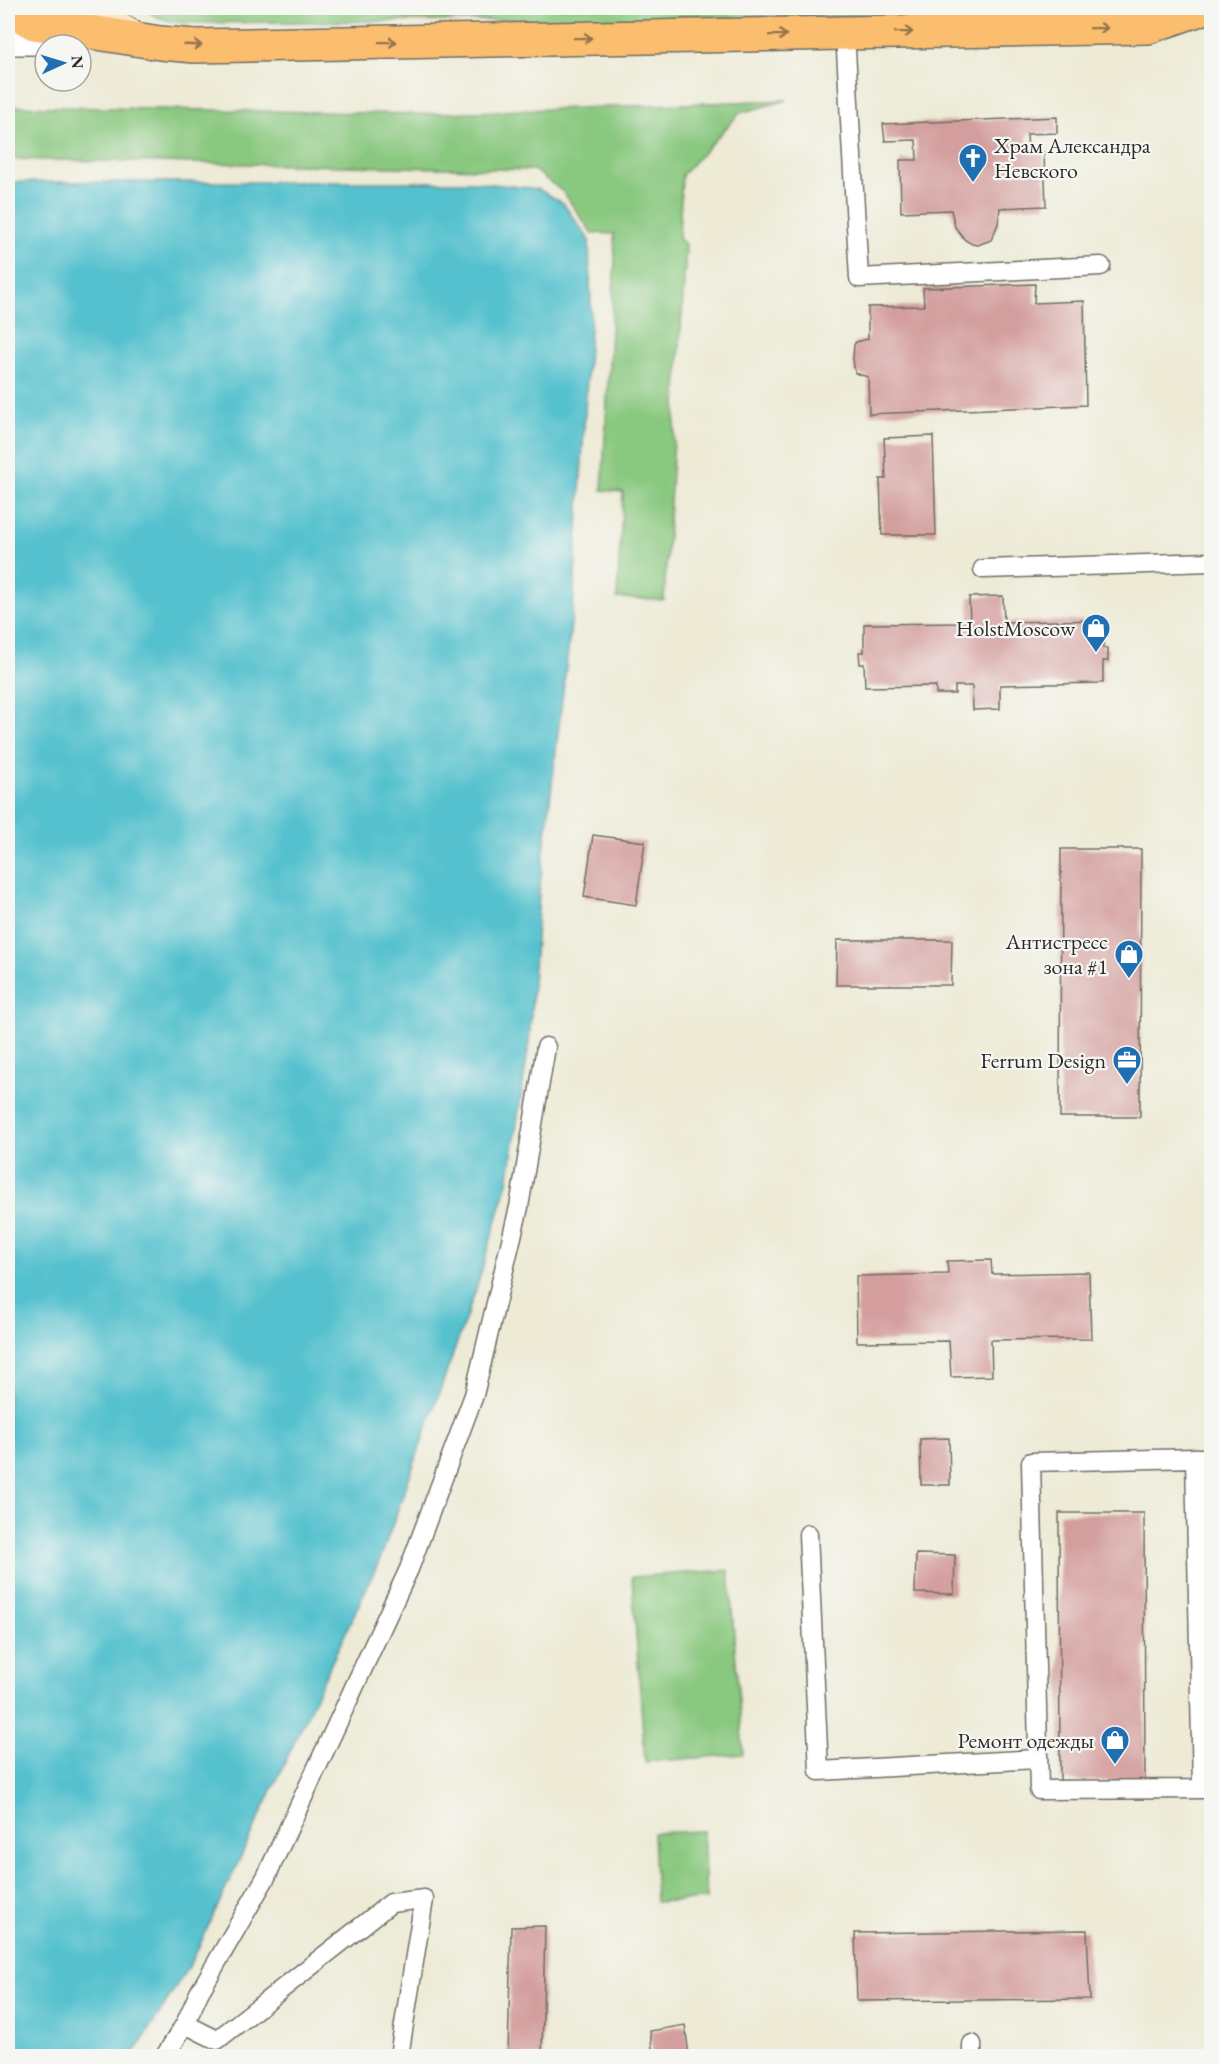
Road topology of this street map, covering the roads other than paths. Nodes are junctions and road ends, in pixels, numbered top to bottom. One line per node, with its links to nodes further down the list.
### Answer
1 (8, 8): 6 (main road)
2 (95, 8): 6 (main road)
3 (1203, 8): 4 (main road, one-way to 3)
4 (845, 33): 6 (main road, one-way to 4); 7 (lane)
5 (8, 38): 6 (street)
6 (135, 39)
7 (1101, 266)
8 (1212, 562): 9 (lane)
9 (983, 569)
10 (546, 1047): 14 (lane)
11 (1203, 1458): 13 (lane); 13 (lane)
12 (808, 1534): 13 (lane)
13 (1038, 1759)
14 (185, 2024): 15 (lane); 16 (lane)
15 (165, 2056)
16 (399, 2056)

